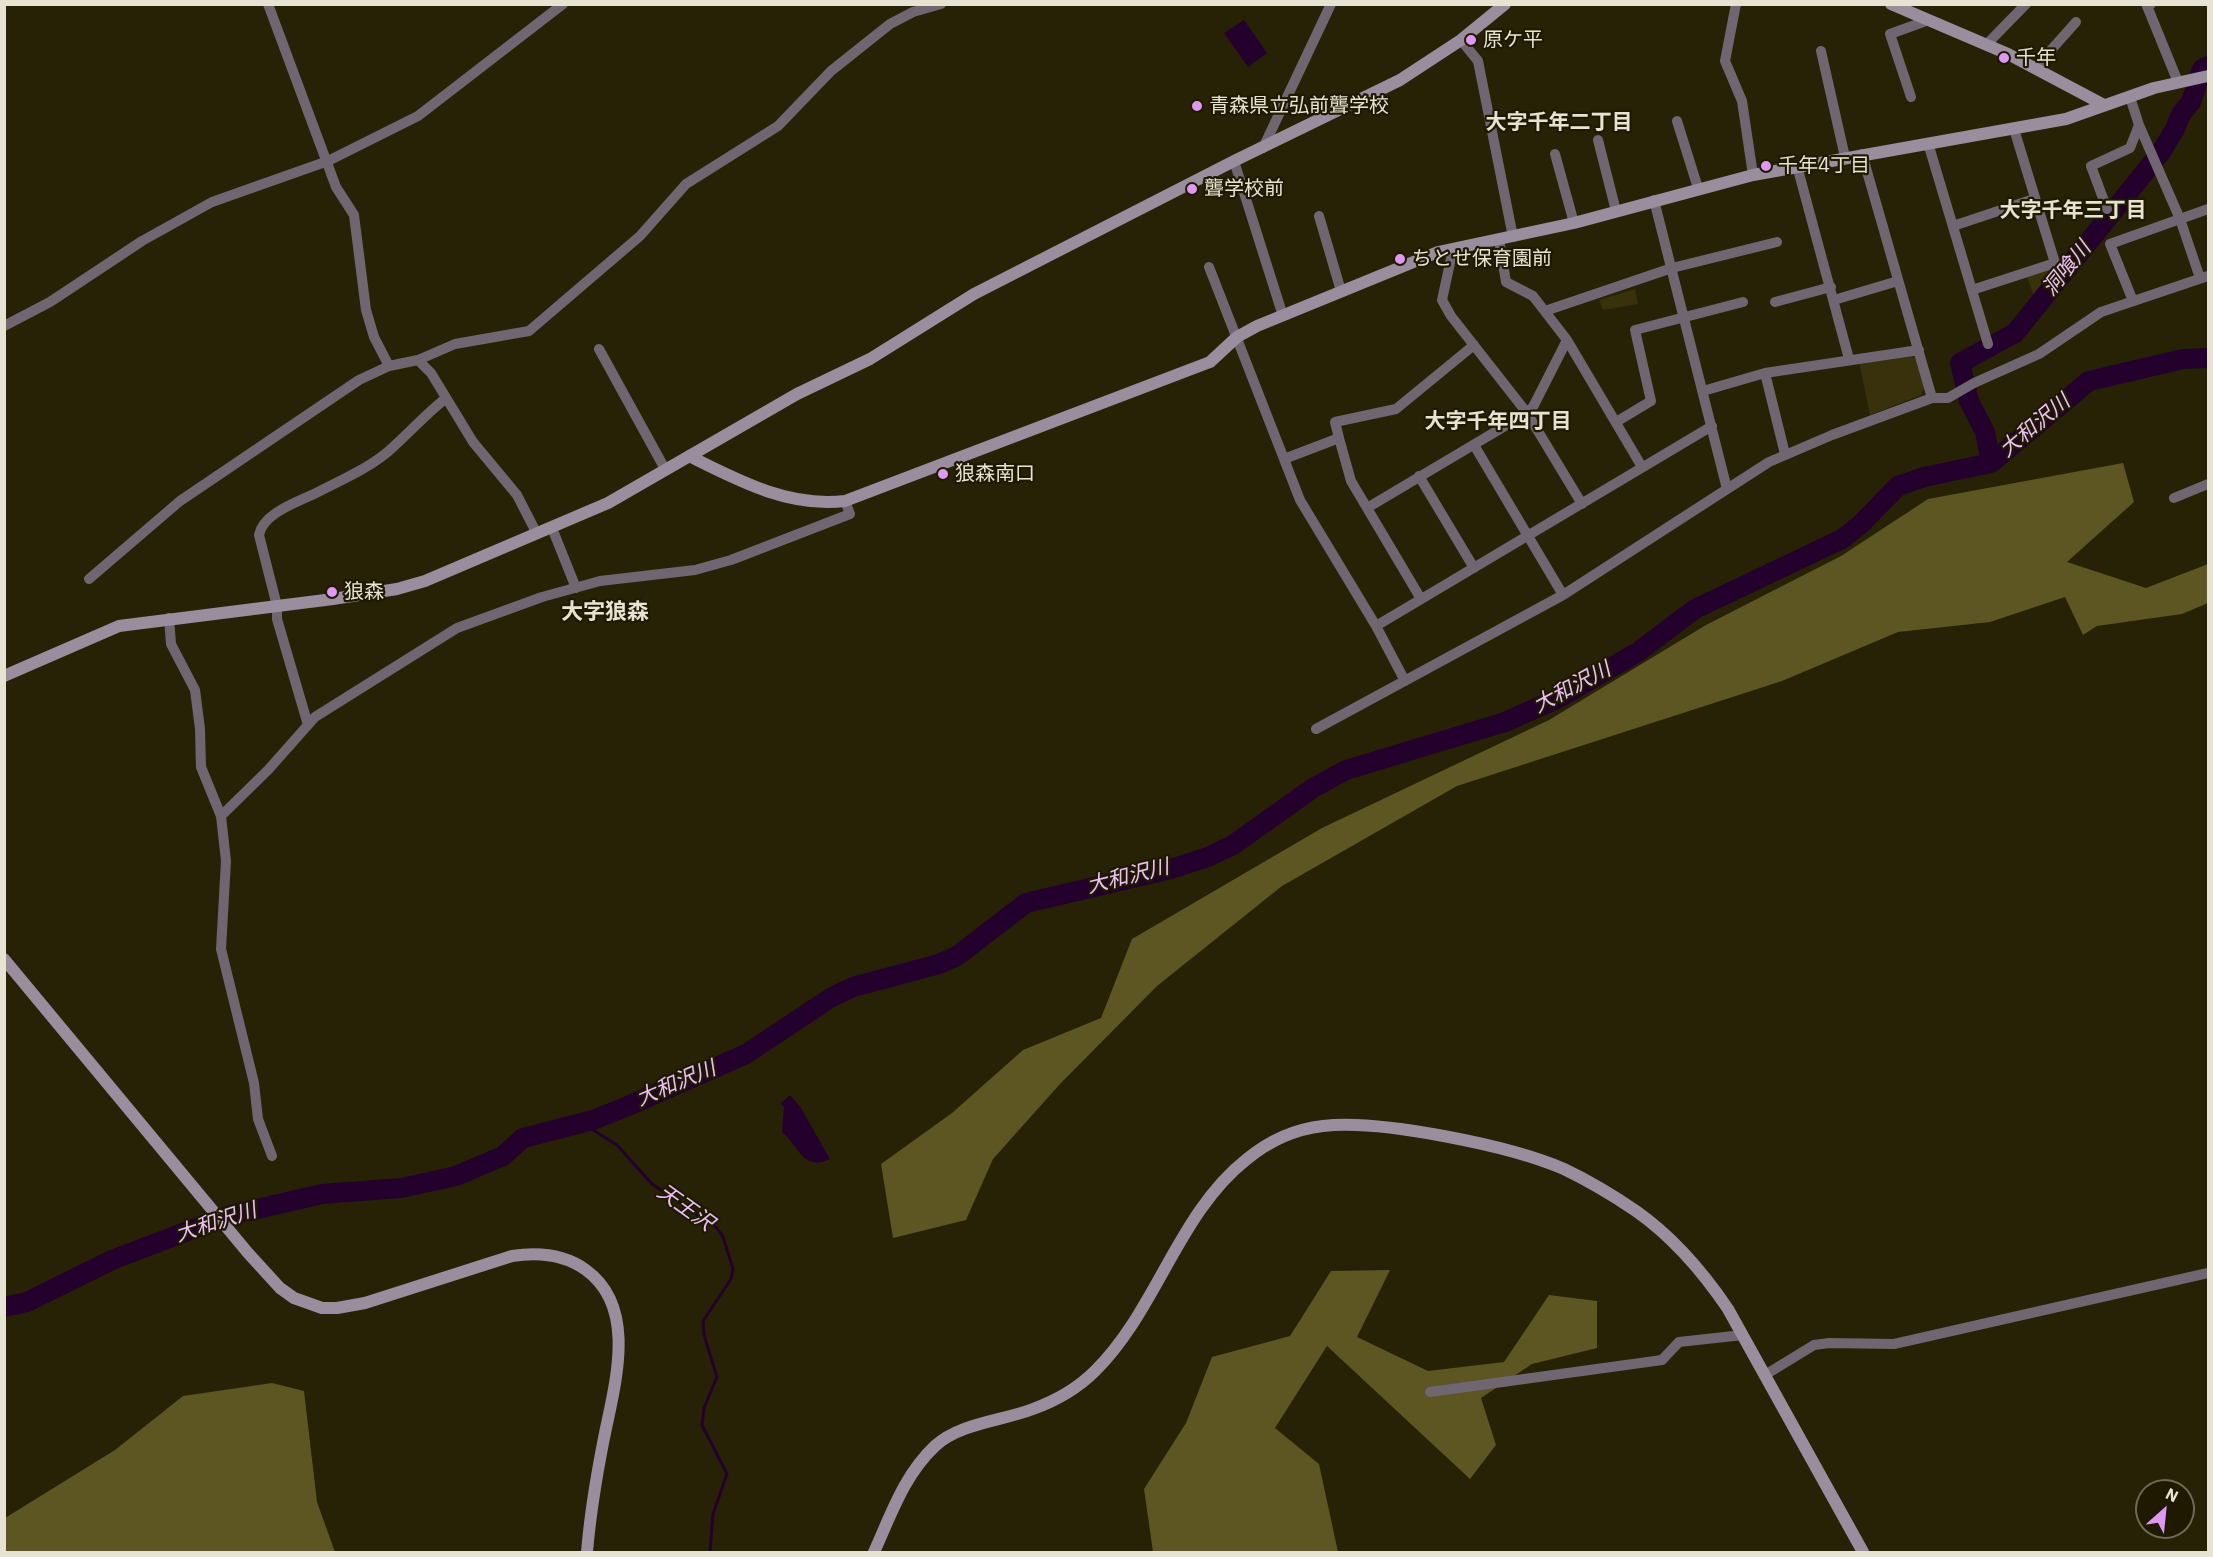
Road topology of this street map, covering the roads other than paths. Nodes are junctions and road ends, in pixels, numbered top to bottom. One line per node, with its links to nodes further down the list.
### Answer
1 (268, 4): 30 (street)
2 (563, 4): 30 (street)
3 (941, 4): 70 (street)
4 (1331, 4): 26 (street)
5 (1504, 4): 12 (street)
6 (1736, 4): 33 (street)
7 (1891, 4): 10 (street)
8 (2026, 4): 13 (street)
9 (2151, 4): 17 (street)
10 (1926, 21): 13 (street); 18 (street)
11 (2076, 22): 15 (street)
12 (1461, 40): 26 (street); 44 (street)
13 (1987, 44): 15 (street)
14 (1821, 51): 29 (street)
15 (2035, 68): 20 (street)
16 (2208, 76): 17 (street)
17 (2178, 82): 19 (street)
18 (1911, 97)
19 (2130, 97): 20 (street); 22 (street)
20 (2104, 105): 23 (street)
21 (1677, 120): 34 (street)
22 (2139, 125): 38 (street); 41 (street)
23 (2014, 129): 25 (street); 35 (street)
24 (1598, 140): 39 (street)
25 (1928, 143): 28 (street); 43 (street)
26 (1263, 148): 31 (street)
27 (1555, 153): 42 (street)
28 (1862, 154): 29 (street); 51 (street)
29 (1845, 157): 32 (street)
30 (328, 161): 62 (street); 71 (street)
31 (1234, 161): 60 (street); 82 (street)
32 (1797, 166): 33 (street); 52 (street)
33 (1753, 175): 34 (street)
34 (1698, 188): 36 (street)
35 (2034, 199): 43 (street); 53 (street)
36 (1654, 200): 39 (street); 49 (street)
37 (2208, 208): 41 (street)
38 (2107, 209)
39 (1616, 211): 42 (street)
40 (1319, 216): 54 (street)
41 (2180, 219): 50 (street); 56 (street)
42 (1574, 223): 44 (street)
43 (1953, 226): 53 (street)
44 (1513, 237): 45 (street)
45 (1499, 240): 47 (street); 59 (street)
46 (1777, 243): 49 (street)
47 (1453, 249): 54 (street); 66 (street)
48 (1209, 267): 63 (street)
49 (1671, 268): 59 (street); 61 (street)
50 (2204, 277): 56 (street)
51 (1898, 281): 55 (street); 68 (street)
52 (1831, 287): 55 (street); 58 (street)
53 (1972, 290): 65 (street)
54 (1341, 291): 60 (street)
55 (1834, 300): 69 (street)
56 (2133, 301): 74 (street)
57 (1743, 302): 61 (street)
58 (1775, 302)
59 (1545, 311): 64 (street)
60 (1283, 316): 63 (street)
61 (1684, 317): 73 (street); 77 (street)
62 (4, 326)
63 (1237, 337): 83 (street); 90 (street)
64 (1567, 340): 76 (street); 77 (street)
65 (1988, 344)
66 (1474, 345): 76 (street); 79 (street)
67 (599, 349): 85 (street)
68 (1918, 350): 69 (street); 74 (street)
69 (1849, 359): 72 (street)
70 (418, 360): 71 (street); 75 (street)
71 (389, 366): 97 (street)
72 (1765, 373): 73 (street); 81 (street)
73 (1703, 392): 78 (street)
74 (1932, 398): 81 (street)
75 (445, 399): 94 (street); 101 (street)
76 (1527, 413): 80 (street); 91 (street)
77 (1616, 422): 84 (street)
78 (1712, 426): 84 (street); 88 (street)
79 (1339, 438): 83 (street); 92 (street)
80 (1473, 444): 86 (street); 95 (street)
81 (1785, 454): 88 (street)
82 (689, 456): 85 (street); 90 (street)
83 (1284, 459): 103 (street)
84 (1642, 468): 91 (street)
85 (665, 469): 93 (street)
86 (1419, 476): 92 (street); 96 (street)
87 (2208, 484): 89 (street)
88 (1727, 489): 99 (street)
89 (2174, 498)
90 (845, 501): 98 (street)
91 (1582, 504): 95 (street)
92 (1366, 508): 100 (street)
93 (552, 528): 94 (street); 98 (street)
94 (537, 534): 101 (street)
95 (1528, 536): 96 (street); 99 (street)
96 (1474, 568): 100 (street)
97 (89, 579)
98 (576, 588): 106 (street)
99 (1563, 595): 105 (street)
100 (1421, 599): 103 (street)
101 (277, 606): 102 (street); 106 (street)
102 (169, 618): 104 (street); 108 (street)
103 (1376, 626): 105 (street)
104 (4, 676)
105 (1405, 681): 107 (street)
106 (308, 725): 108 (street)
107 (1316, 729)
108 (221, 816): 110 (street)
109 (4, 959): 115 (street)
110 (272, 1156)
111 (2208, 1273): 113 (street)
112 (1743, 1335): 113 (street); 114 (street); 116 (street)
113 (1765, 1375): 117 (street)
114 (1430, 1392)
115 (587, 1552)
116 (874, 1552)
117 (1863, 1552)

